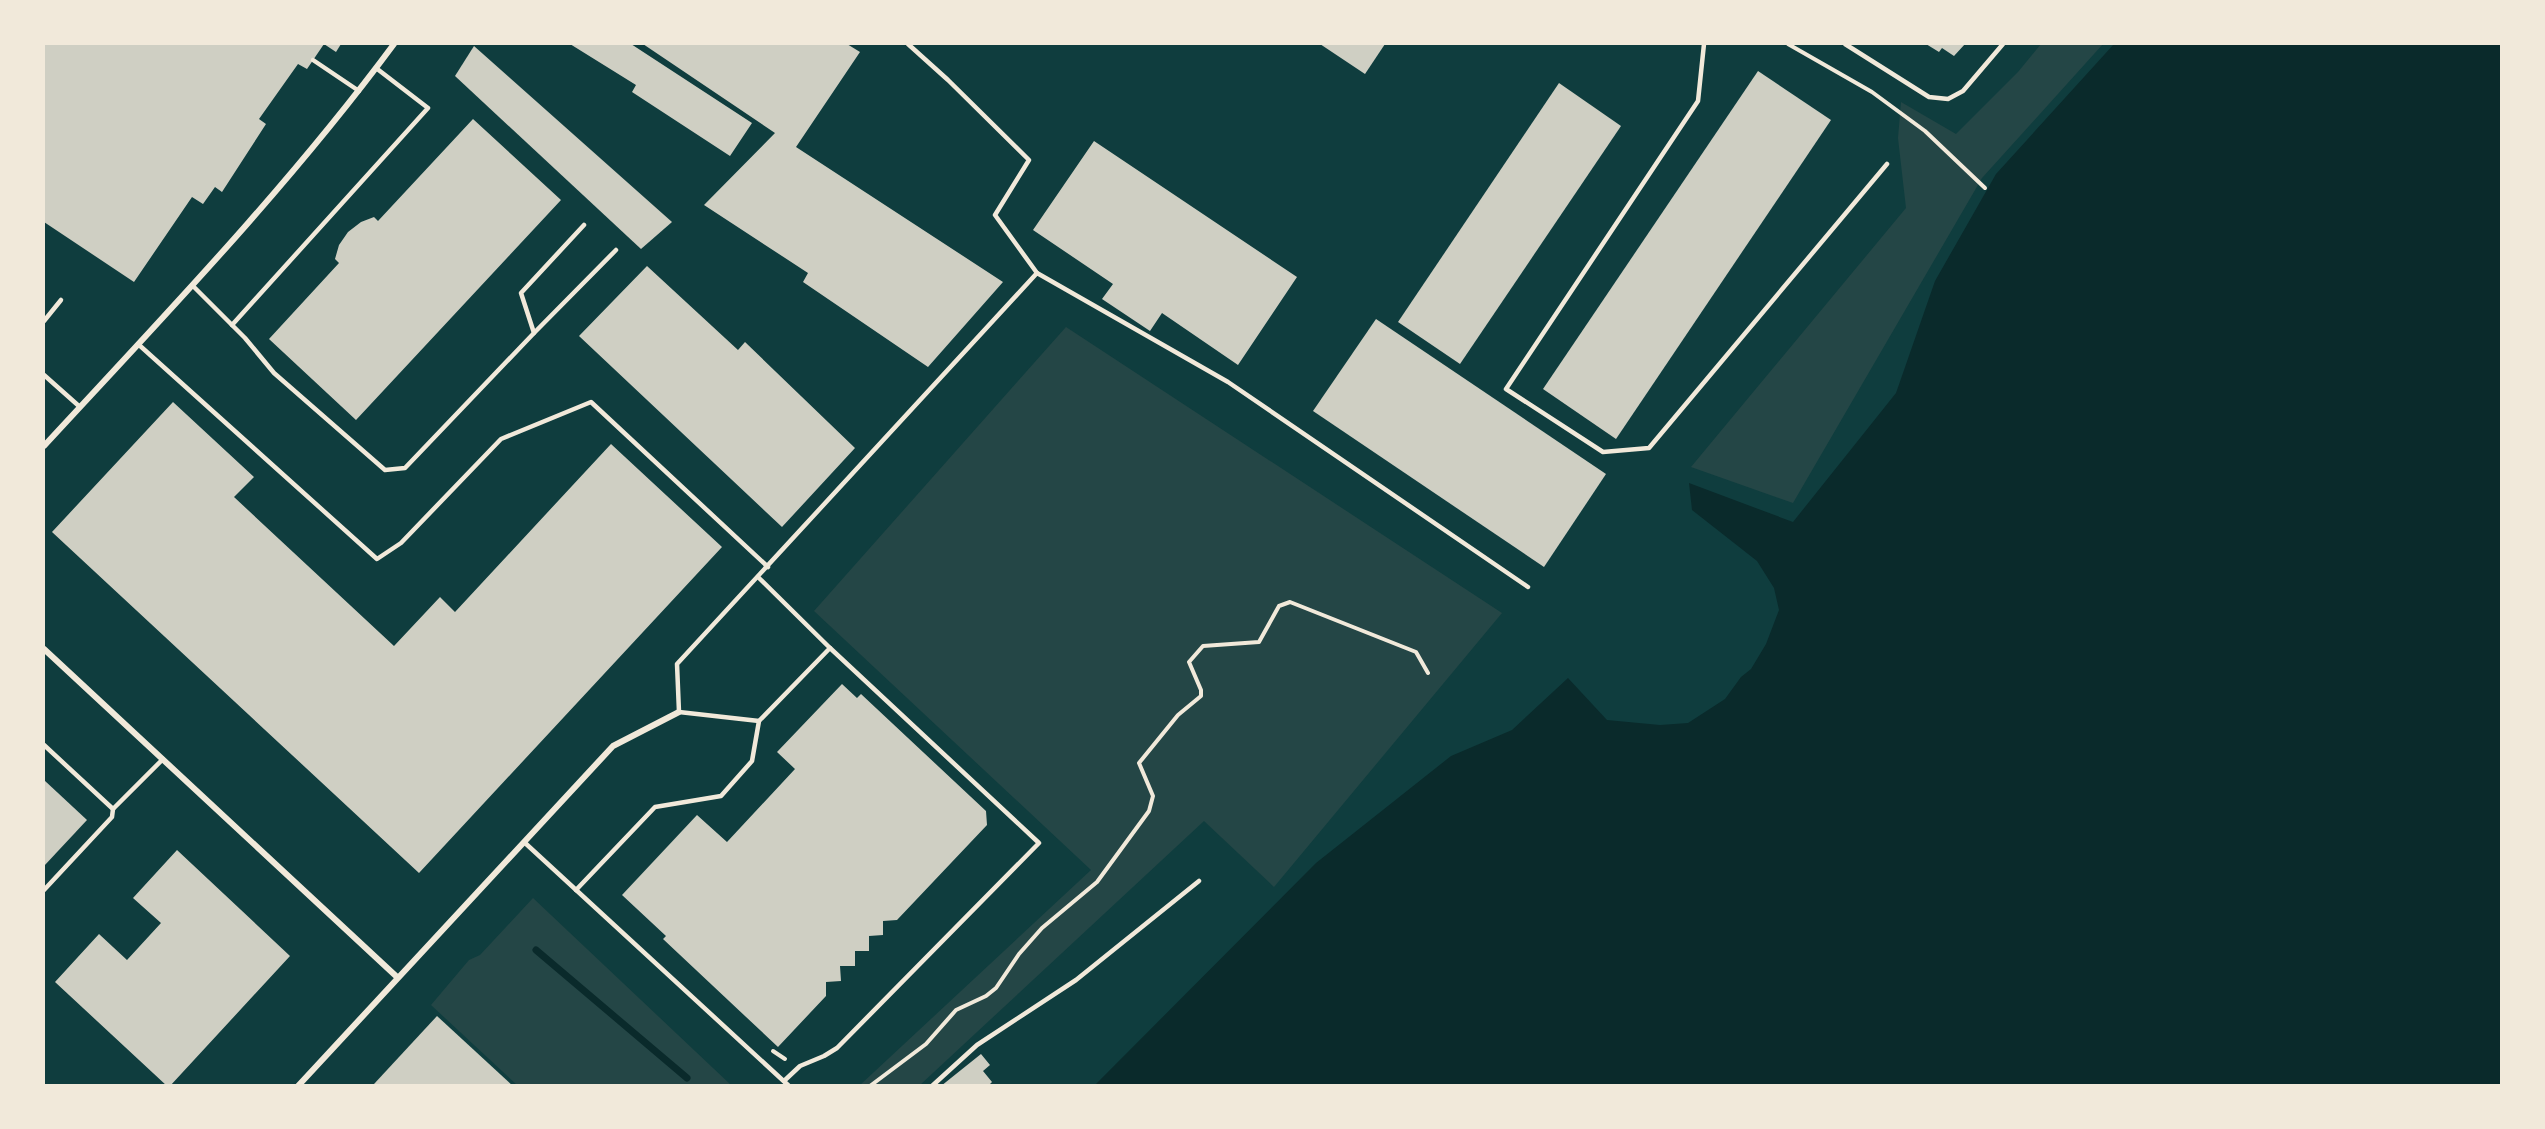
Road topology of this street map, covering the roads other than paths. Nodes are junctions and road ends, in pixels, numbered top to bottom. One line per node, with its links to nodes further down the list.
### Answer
1 (394, 44): 7 (street)
2 (908, 44): 12 (lane)
3 (1704, 44): 9 (lane)
4 (1845, 44): 5 (lane)
5 (2003, 44)
6 (313, 60): 8 (lane)
7 (376, 68): 8 (street); 16 (lane)
8 (359, 91): 13 (street)
9 (1887, 164)
10 (584, 225): 17 (lane)
11 (616, 250): 17 (lane)
12 (1037, 273): 22 (lane); 24 (lane)
13 (192, 285): 16 (lane); 18 (street)
14 (61, 300): 15 (lane)
15 (44, 321)
16 (232, 325): 17 (lane)
17 (534, 333)
18 (138, 344): 20 (street); 22 (lane)
19 (44, 375): 20 (lane)
20 (80, 407): 21 (street)
21 (44, 446)
22 (768, 567): 23 (lane)
23 (759, 578): 25 (lane); 27 (lane)
24 (1528, 587)
25 (830, 648): 28 (lane); 37 (lane)
26 (44, 649): 30 (street)
27 (679, 712): 28 (lane); 32 (street)
28 (759, 721): 35 (lane)
29 (44, 745): 31 (lane)
30 (163, 759): 31 (lane); 36 (street)
31 (113, 809): 34 (lane)
32 (524, 842): 35 (lane); 36 (street)
33 (1199, 881): 40 (lane)
34 (44, 890)
35 (576, 890): 37 (lane)
36 (397, 977): 38 (street)
37 (784, 1081): 39 (lane)
38 (298, 1086)
39 (789, 1086)
40 (932, 1086)

